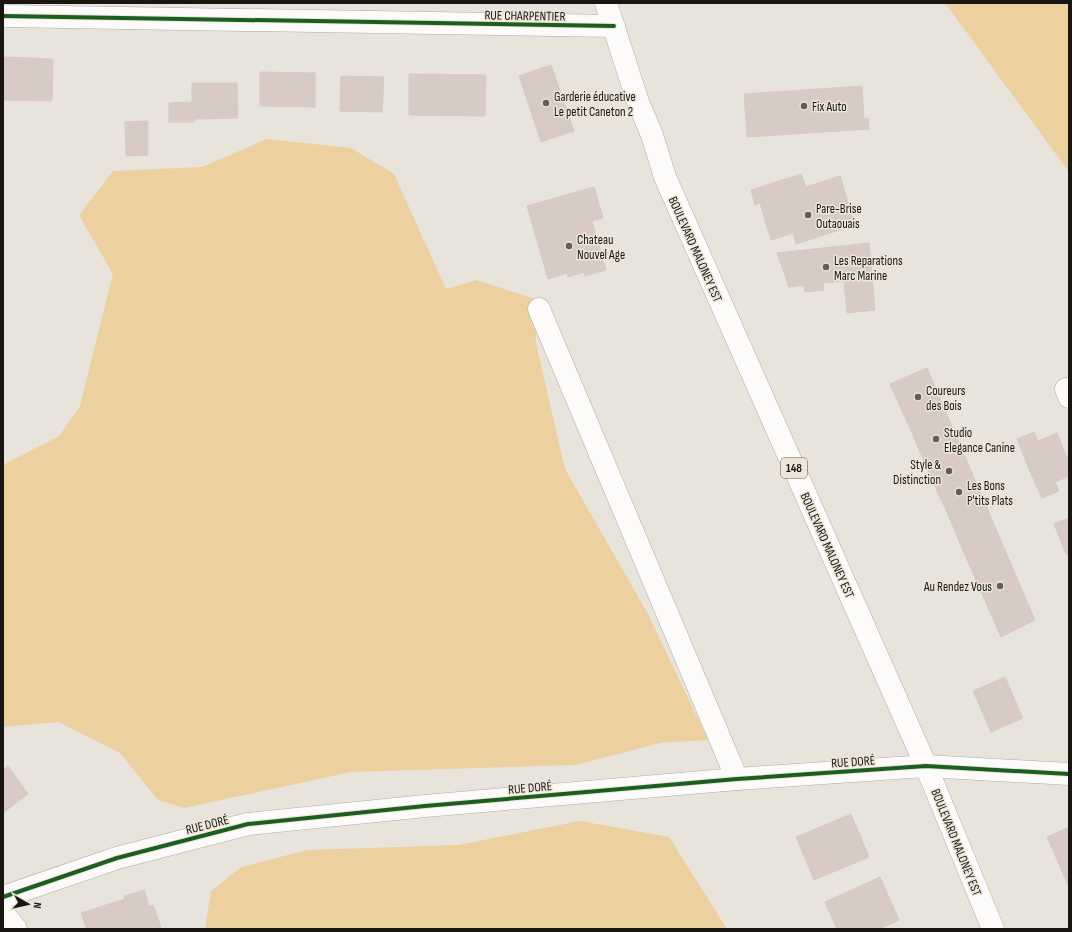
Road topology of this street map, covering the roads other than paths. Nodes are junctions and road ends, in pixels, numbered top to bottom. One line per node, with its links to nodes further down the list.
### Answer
1 (606, 3): 3 (street, BOULEVARD MALONEY EST / 148)
2 (3, 16): 3 (street, RUE CHARPENTIER)
3 (614, 26): 5 (street, BOULEVARD MALONEY EST / 148)
4 (539, 309): 7 (street)
5 (926, 766): 6 (street, RUE DORÉ); 7 (street, RUE DORÉ); 11 (street, BOULEVARD MALONEY EST / 148)
6 (1069, 774)
7 (737, 778): 8 (street, RUE DORÉ)
8 (3, 897)
9 (3, 913): 10 (street)
10 (16, 929)
11 (993, 929)

